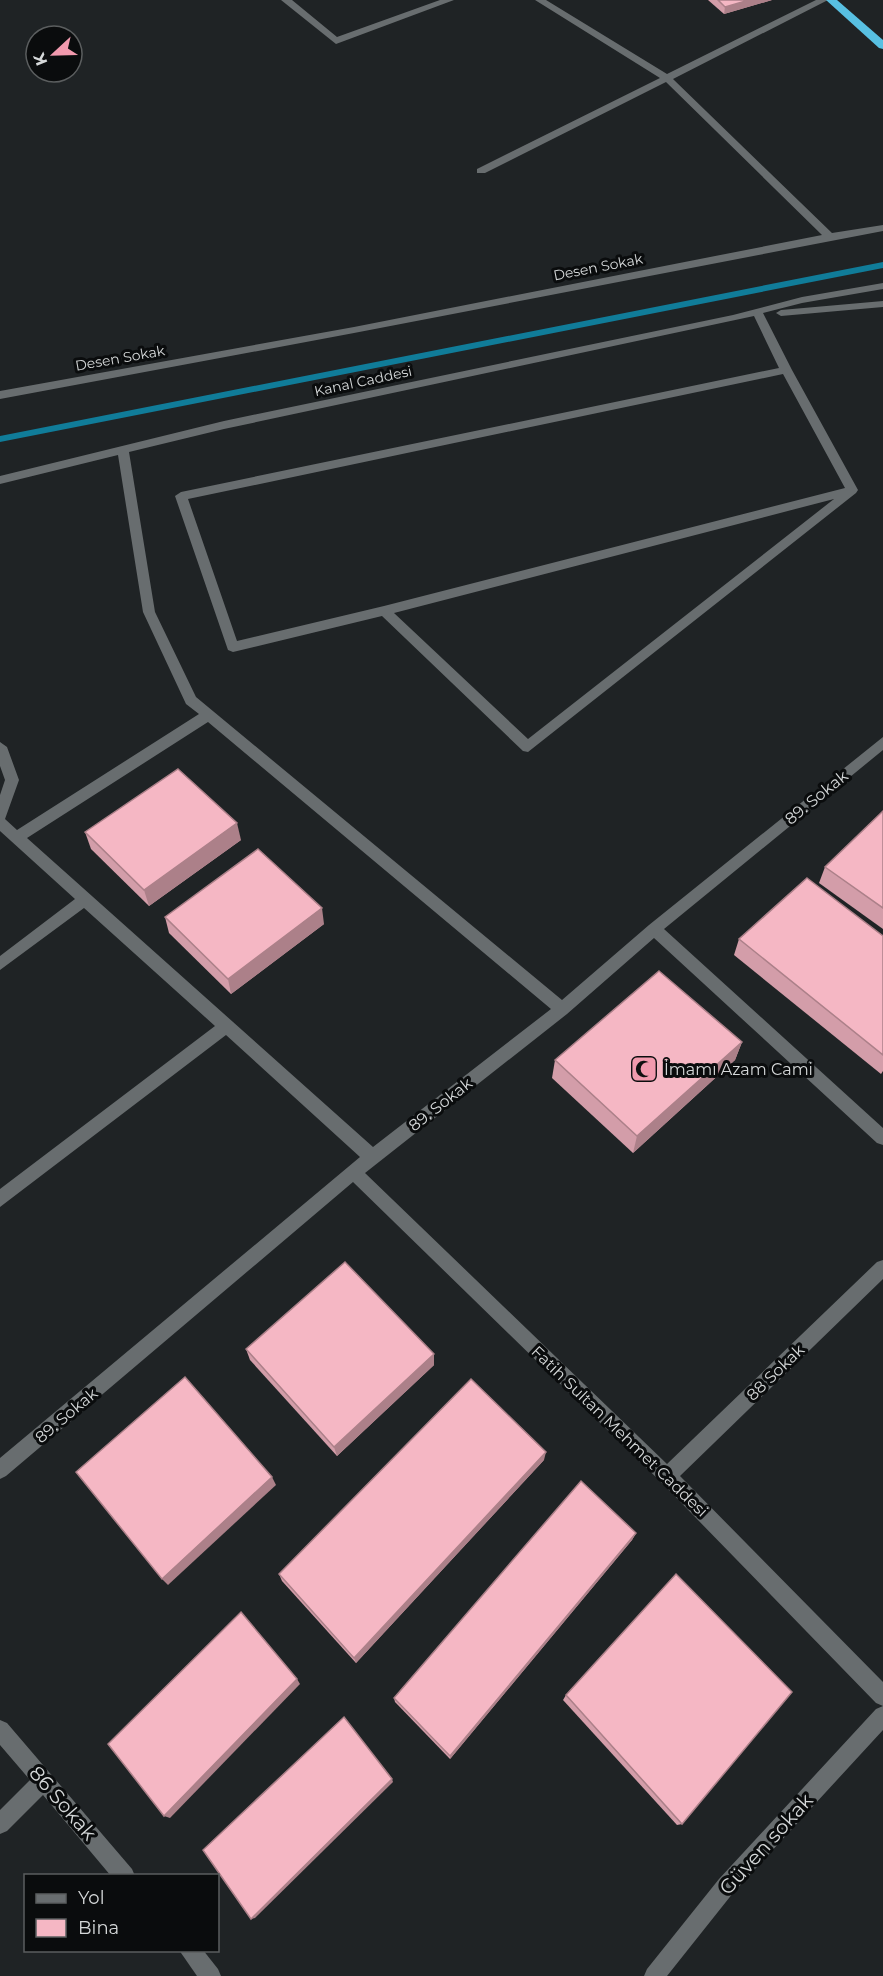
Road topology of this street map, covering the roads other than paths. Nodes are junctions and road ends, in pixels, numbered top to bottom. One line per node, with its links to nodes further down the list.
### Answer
1 (286, 0): 2 (street)
2 (449, 0)
3 (540, 0): 7 (street)
4 (823, 0): 7 (street)
5 (831, 0): 6 (highway)
6 (883, 46)
7 (667, 78): 8 (street); 10 (street)
8 (480, 171)
9 (883, 228): 10 (street, Desen Sokak)
10 (830, 237): 16 (street, Desen Sokak)
11 (883, 286): 14 (street)
12 (883, 304): 13 (street)
13 (759, 315): 14 (street); 15 (street)
14 (733, 318): 17 (street, Kanal Caddesi)
15 (786, 370): 19 (street); 20 (street)
16 (0, 395)
17 (123, 450): 18 (street, Kanal Caddesi); 21 (street)
18 (0, 480)
19 (852, 490): 20 (street); 20 (street)
20 (384, 611)
21 (208, 715): 26 (street); 30 (street)
22 (883, 742): 28 (street, 89. Sokak)
23 (0, 747): 24 (street)
24 (0, 816)
25 (0, 824): 26 (street)
26 (16, 838): 27 (street)
27 (85, 899): 29 (street); 31 (street)
28 (654, 929): 30 (street, 89. Sokak); 32 (street)
29 (0, 964)
30 (562, 1009): 33 (street, 89. Sokak)
31 (226, 1026): 33 (street); 35 (street)
32 (883, 1138)
33 (372, 1157): 34 (street, 89. Sokak)
34 (353, 1172): 37 (street, 89. Sokak); 38 (street, Fatih Sultan Mehmet Caddesi)
35 (0, 1199)
36 (883, 1268): 38 (street, 88 Sokak)
37 (0, 1470)
38 (668, 1476): 39 (street, Fatih Sultan Mehmet Caddesi)
39 (883, 1696)
40 (883, 1716): 47 (street, Güven sokak)
41 (0, 1730): 42 (street, 86 Sokak)
42 (44, 1780): 43 (street); 44 (street, 86 Sokak)
43 (0, 1824)
44 (124, 1874)
45 (191, 1952): 46 (street)
46 (211, 1976)
47 (654, 1976)

